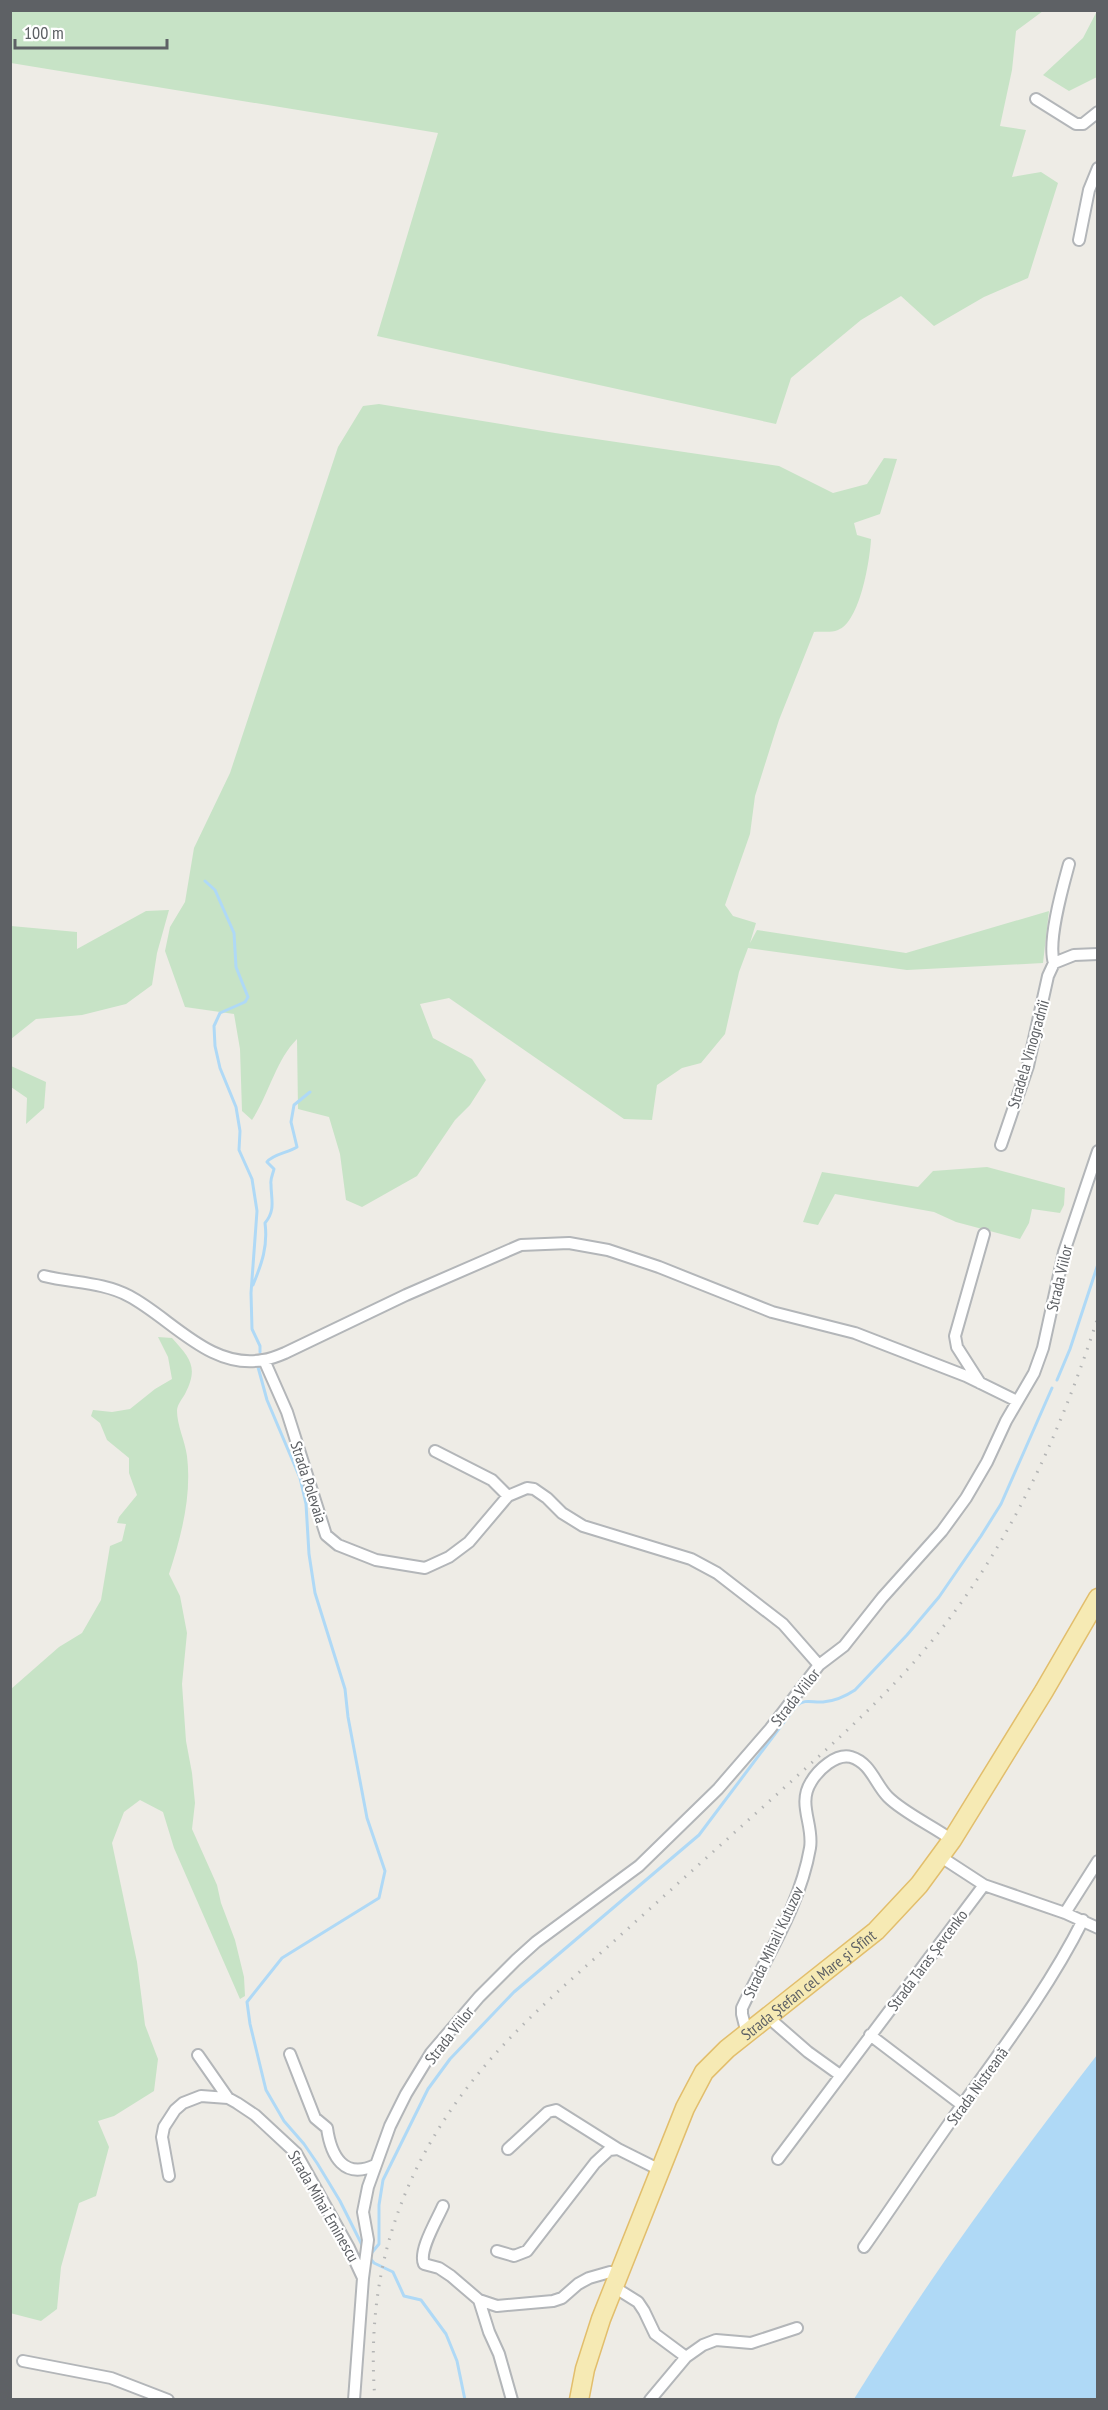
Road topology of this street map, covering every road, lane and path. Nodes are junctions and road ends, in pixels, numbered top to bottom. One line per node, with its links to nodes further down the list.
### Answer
1 (1036, 99): 2 (street)
2 (1098, 112)
3 (1098, 168): 4 (street)
4 (1079, 240)
5 (1070, 864): 7 (street, Stradela Vinogradnîi)
6 (1098, 954): 7 (street)
7 (1054, 963): 8 (street, Stradela Vinogradnîi)
8 (1001, 1145)
9 (1098, 1151): 14 (street, Strada Viilor)
10 (984, 1234): 13 (street)
11 (44, 1276): 12 (street)
12 (264, 1360): 13 (street); 16 (street, Strada Polevaia)
13 (980, 1383): 14 (street)
14 (1017, 1401): 18 (street, Strada Viilor)
15 (435, 1450): 16 (street)
16 (508, 1496): 18 (street)
17 (1098, 1598): 19 (main road, Strada Ştefan cel Mare şi Sfînt)
18 (819, 1665): 37 (street, Strada Viilor)
19 (952, 1840): 20 (main road, Strada Ştefan cel Mare şi Sfînt); 27 (street, Strada Mihail Kutuzov)
20 (940, 1857): 22 (street); 26 (main road, Strada Ştefan cel Mare şi Sfînt)
21 (1098, 1861): 23 (street)
22 (984, 1886): 23 (street); 28 (street, Strada Taras Șevcenko)
23 (1065, 1913): 24 (street)
24 (1083, 1920): 25 (street); 33 (street, Strada Nistreană)
25 (1098, 1928)
26 (769, 2018): 27 (main road, Strada Ştefan cel Mare şi Sfînt); 31 (street)
27 (747, 2034): 38 (main road, Strada Ştefan cel Mare şi Sfînt)
28 (870, 2035): 31 (street, Strada Taras Șevcenko); 33 (street)
29 (290, 2054): 37 (street)
30 (198, 2055): 32 (street)
31 (840, 2075): 36 (street, Strada Taras Șevcenko)
32 (228, 2098): 39 (street); 43 (street, Strada Mihai Eminescu)
33 (962, 2104): 41 (street, Strada Nistreană)
34 (508, 2149): 35 (street)
35 (618, 2150): 38 (street); 42 (street)
36 (778, 2159)
37 (375, 2165): 43 (street, Strada Viilor)
38 (660, 2170): 44 (main road, Strada Ştefan cel Mare şi Sfînt)
39 (169, 2176)
40 (443, 2206): 45 (street)
41 (864, 2247)
42 (497, 2252)
43 (363, 2278): 50 (street, Strada Mihai Eminescu)
44 (617, 2280): 45 (street); 47 (street); 52 (main road, Strada Ştefan cel Mare şi Sfînt)
45 (479, 2300): 51 (street)
46 (797, 2328): 47 (street)
47 (686, 2357): 53 (street)
48 (23, 2361): 49 (street)
49 (168, 2400)
50 (354, 2400)
51 (512, 2400)
52 (579, 2400)
53 (650, 2400)

